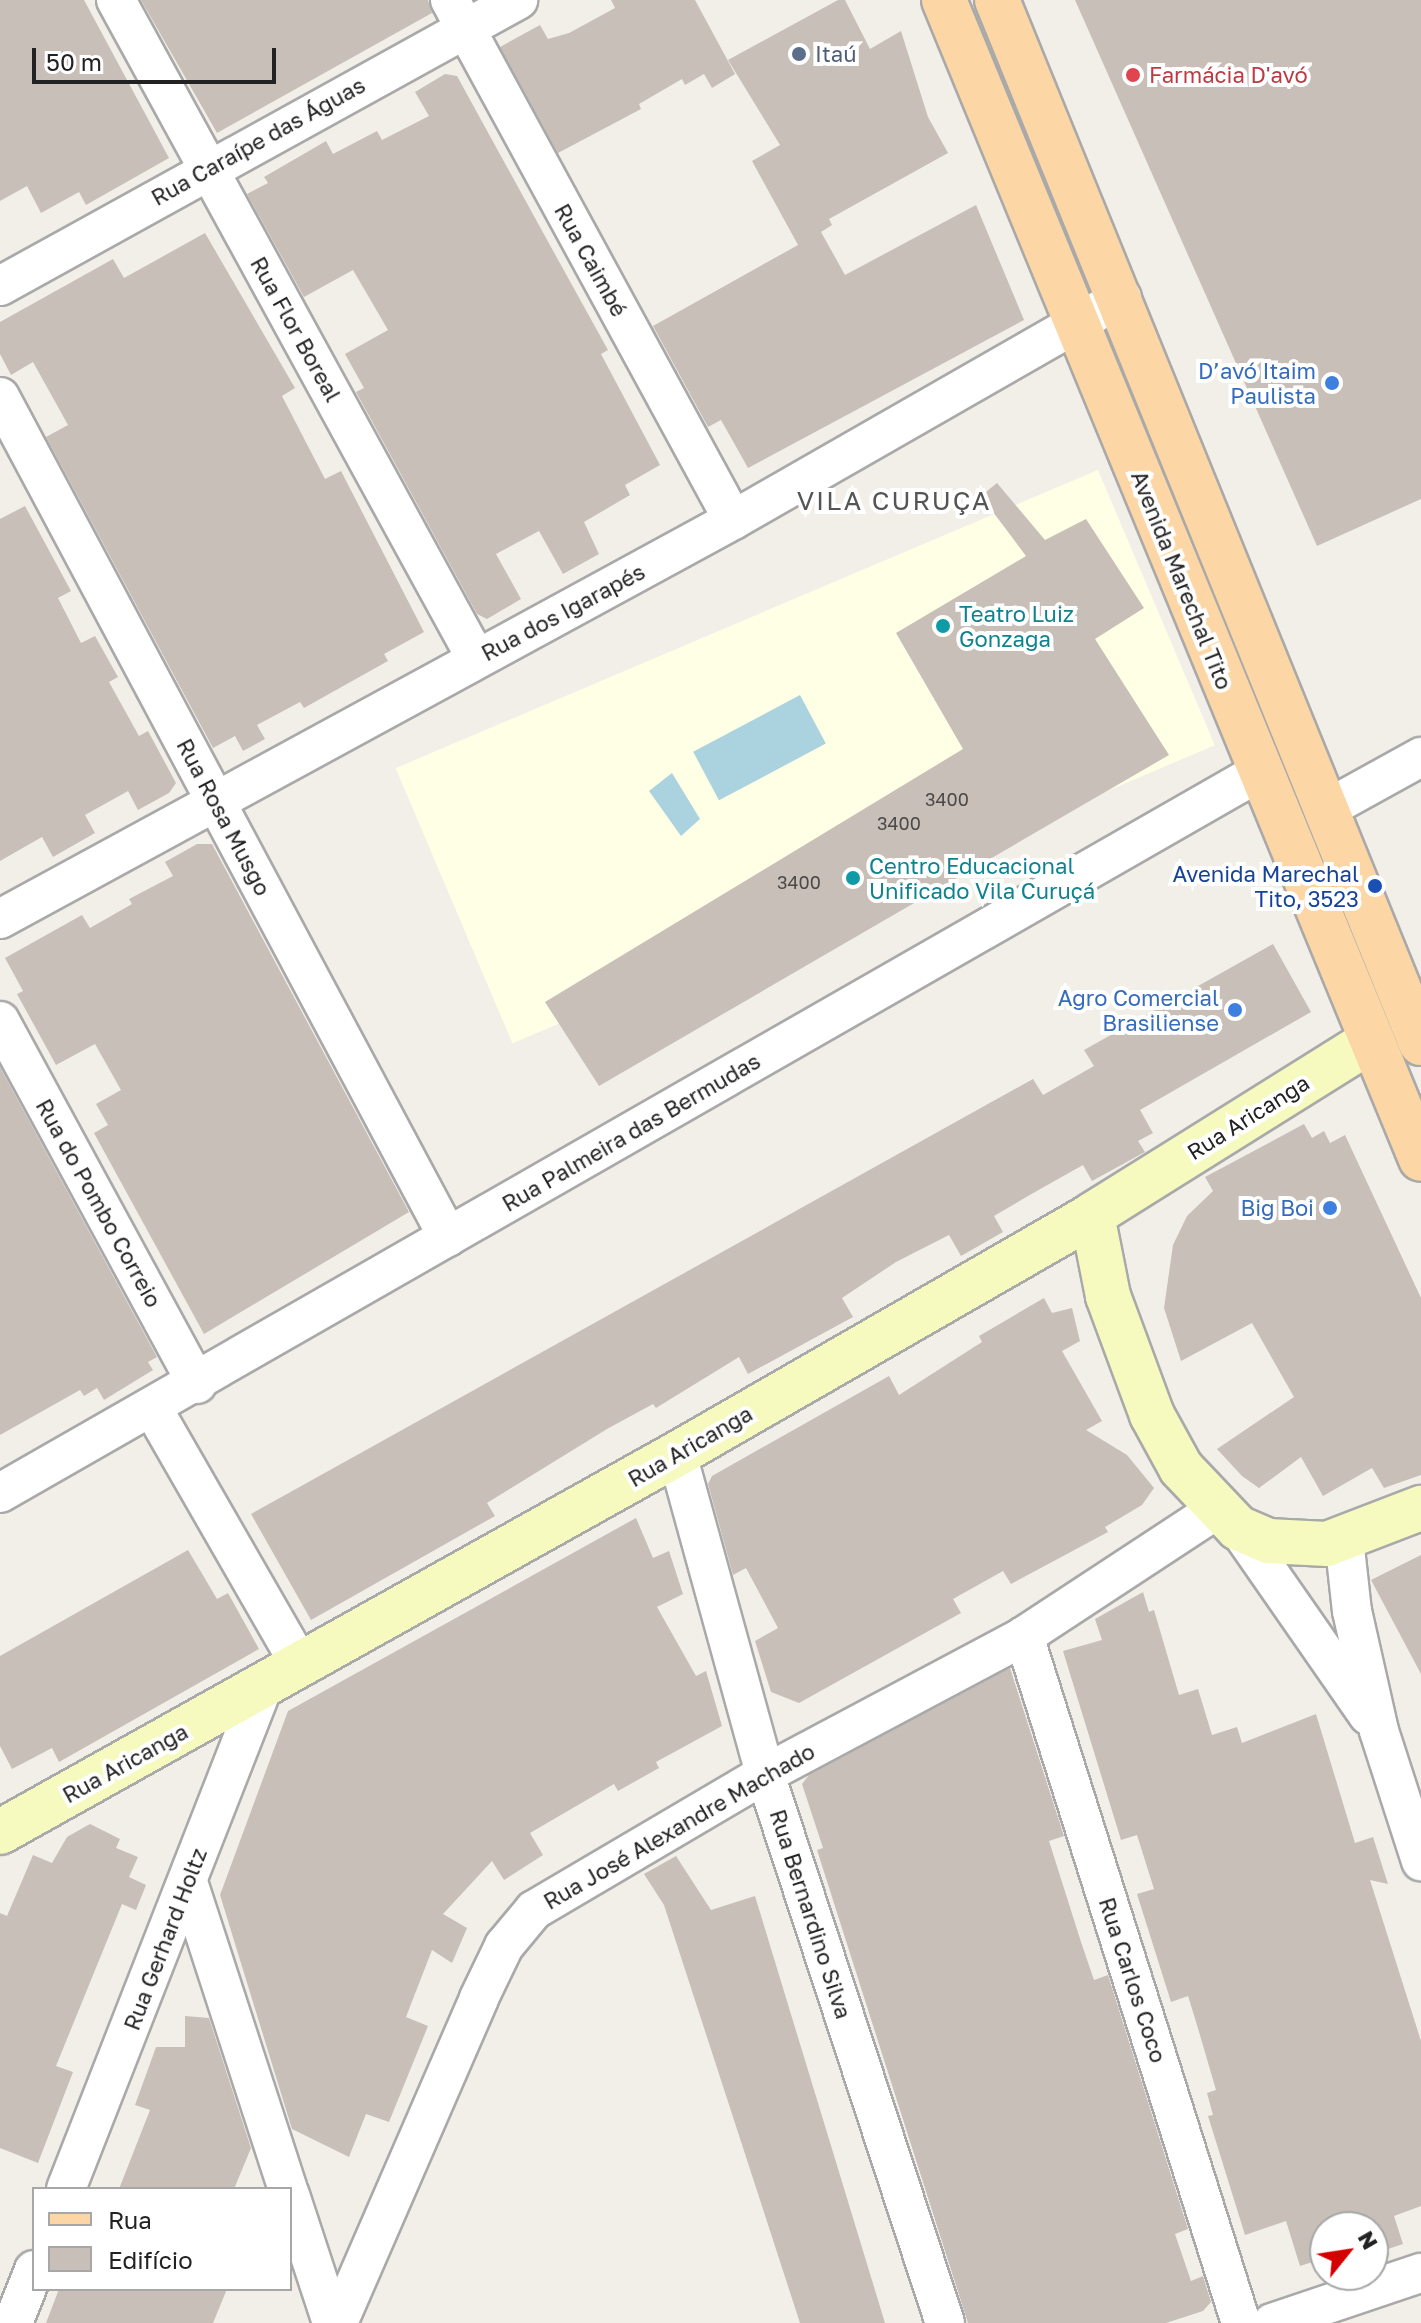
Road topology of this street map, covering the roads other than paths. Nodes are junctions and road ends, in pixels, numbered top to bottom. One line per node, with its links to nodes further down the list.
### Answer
1 (116, 0): 6 (street, Rua Flor Boreal)
2 (518, 0): 5 (street, Rua Caraípe das Águas)
3 (944, 0): 9 (main road, Avenida Marechal Tito)
4 (997, 0): 8 (main road)
5 (458, 14): 6 (street, Rua Caraípe das Águas); 11 (street, Rua Caimbé)
6 (208, 167): 7 (street, Rua Caraípe das Águas); 12 (street, Rua Flor Boreal)
7 (0, 286)
8 (1122, 297): 9 (street, Rua dos Igarapés); 16 (main road)
9 (1076, 322): 11 (street, Rua dos Igarapés); 14 (main road, Avenida Marechal Tito)
10 (0, 397): 15 (street, Rua Rosa Musgo)
11 (733, 520): 12 (street, Rua dos Igarapés)
12 (476, 658): 15 (street, Rua dos Igarapés)
13 (1421, 757): 16 (street)
14 (1261, 771): 20 (main road, Avenida Marechal Tito); 23 (street, Rua Palmeira das Bermudas)
15 (215, 801): 17 (street, Rua dos Igarapés); 23 (street, Rua Rosa Musgo)
16 (1325, 810): 18 (main road)
17 (0, 919)
18 (1416, 1019)
19 (0, 1021): 24 (street, Rua do Pombo Correio)
20 (1369, 1042): 21 (main road, Avenida Marechal Tito); 22 (street, Rua Aricanga)
21 (1421, 1159)
22 (1092, 1215): 26 (street, Rua Aricanga); 29 (street)
23 (448, 1237): 24 (street, Rua Palmeira das Bermudas)
24 (197, 1384): 25 (street, Rua Palmeira das Bermudas)
25 (153, 1409): 27 (street, Rua Palmeira das Bermudas); 32 (street)
26 (677, 1454): 32 (street, Rua Aricanga); 35 (street, Rua Bernardino Silva)
27 (0, 1493)
28 (1421, 1508): 30 (street)
29 (1228, 1518): 30 (street); 31 (street, Rua José Alexandre Machado); 34 (street)
30 (1344, 1539): 34 (street)
31 (1024, 1636): 35 (street, Rua José Alexandre Machado); 48 (street, Rua Carlos Coco)
32 (301, 1666): 33 (street, Rua Aricanga)
33 (262, 1689): 36 (street, Rua Aricanga); 38 (street, Rua Gerhard Holtz)
34 (1379, 1731): 37 (street)
35 (765, 1774): 46 (street, Rua José Alexandre Machado); 47 (street, Rua Bernardino Silva)
36 (0, 1832)
37 (1421, 1861)
38 (188, 1882): 39 (street, Rua Gerhard Holtz); 40 (street)
39 (67, 2187)
40 (287, 2187)
41 (292, 2201): 45 (street)
42 (1421, 2273): 49 (street)
43 (32, 2275): 44 (street)
44 (13, 2323)
45 (332, 2323)
46 (338, 2323)
47 (945, 2323)
48 (1241, 2323)
49 (1272, 2323)

